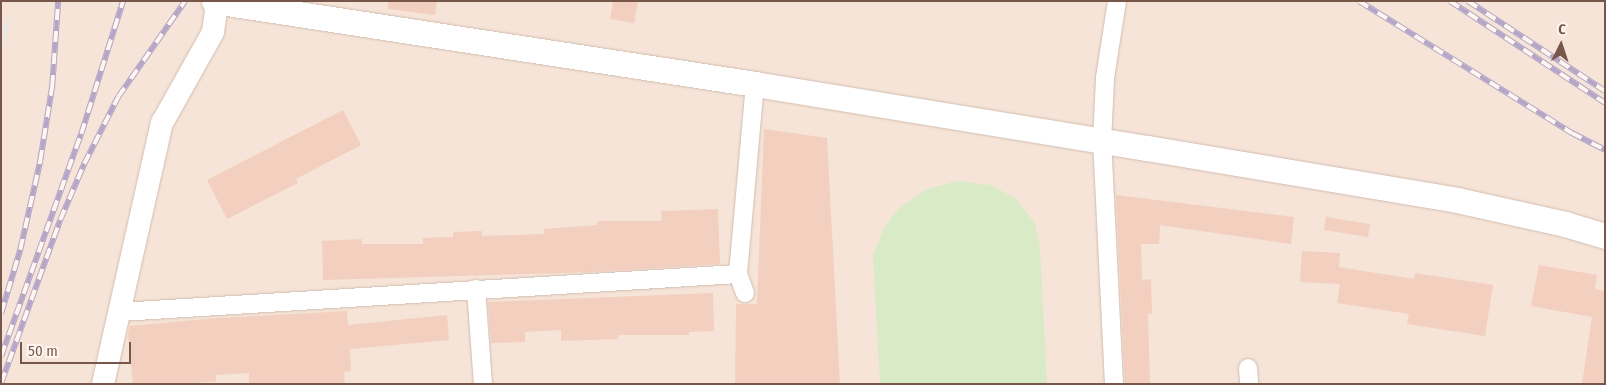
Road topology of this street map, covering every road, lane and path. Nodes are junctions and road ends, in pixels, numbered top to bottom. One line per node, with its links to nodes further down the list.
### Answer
1 (1116, 1): 4 (street)
2 (216, 2): 3 (main road); 9 (street)
3 (755, 84): 4 (main road); 6 (street)
4 (1102, 142): 5 (main road); 12 (street)
5 (1605, 236)
6 (738, 274): 7 (street); 8 (street)
7 (476, 289): 9 (street); 11 (street)
8 (746, 293)
9 (120, 312): 10 (street)
10 (103, 384)
11 (483, 384)
12 (1114, 384)

